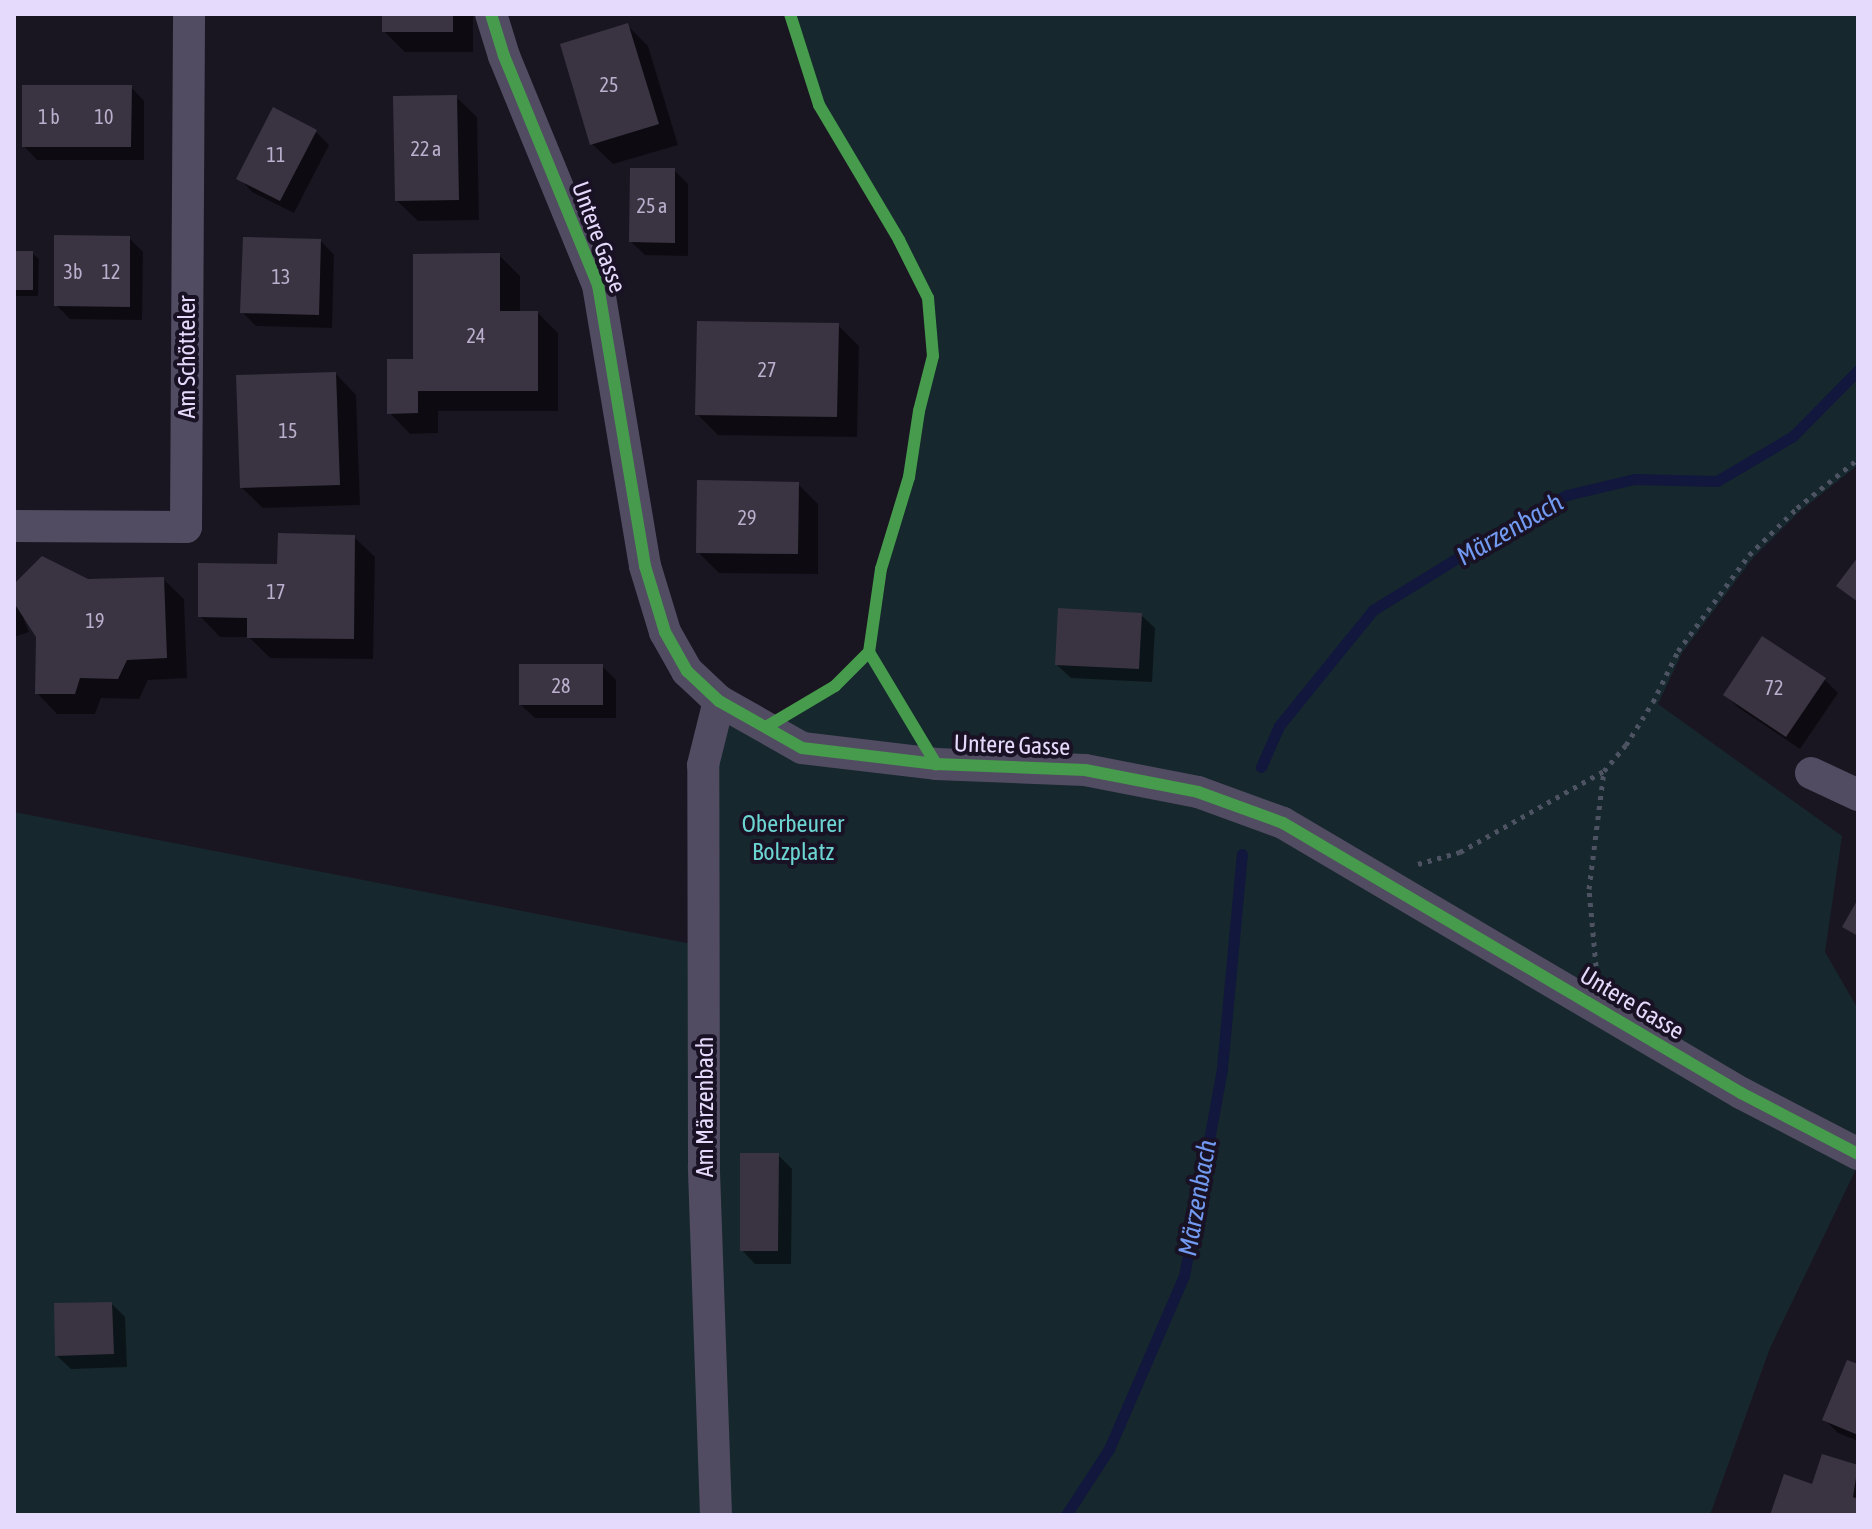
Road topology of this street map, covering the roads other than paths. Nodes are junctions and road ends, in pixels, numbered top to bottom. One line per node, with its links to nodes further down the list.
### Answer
1 (189, 14): 3 (street, Am Schötteler)
2 (491, 14): 4 (street, Untere Gasse)
3 (14, 526)
4 (719, 701): 7 (street, Untere Gasse); 8 (street, Am Märzenbach)
5 (1811, 773): 6 (street)
6 (1858, 795)
7 (1858, 1154)
8 (716, 1515)

